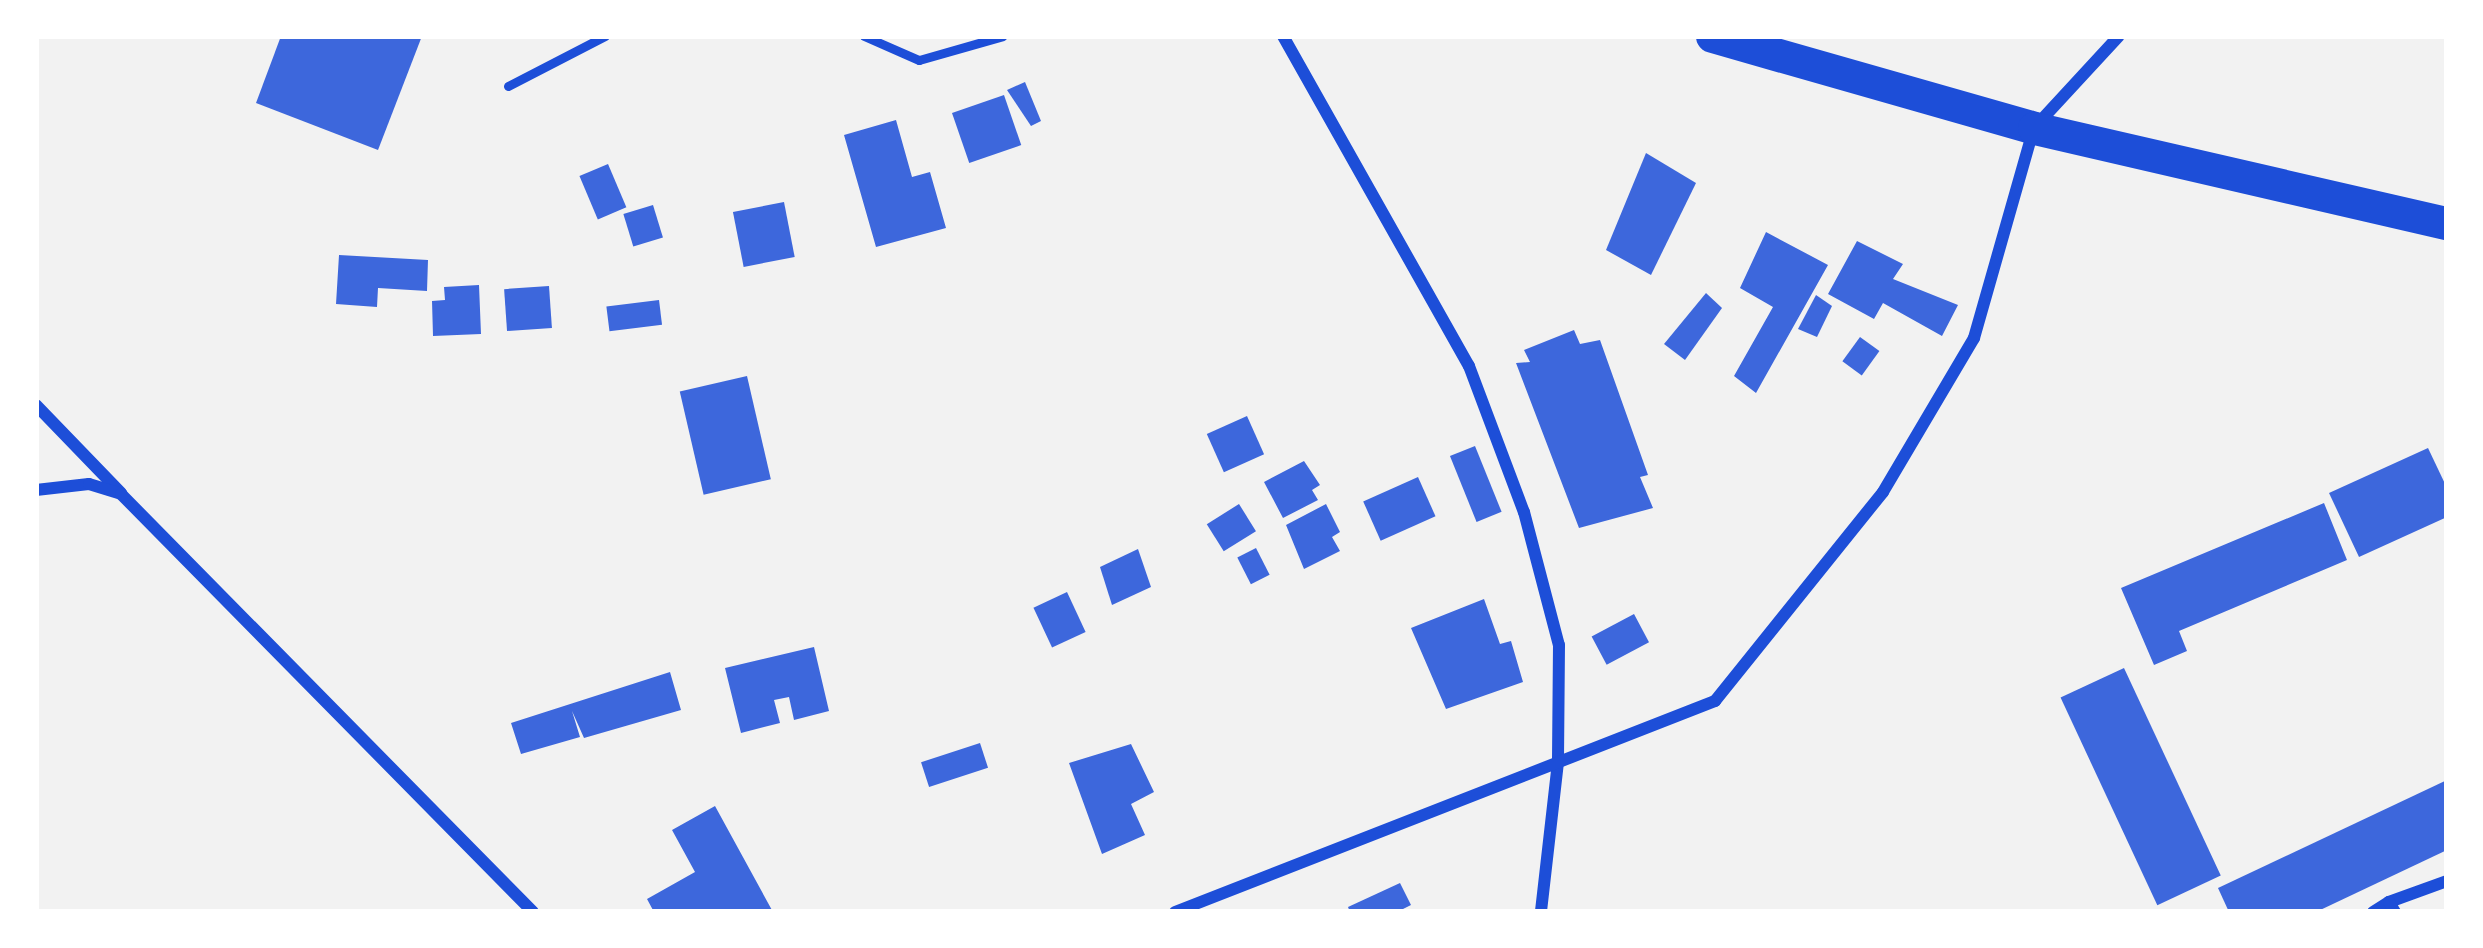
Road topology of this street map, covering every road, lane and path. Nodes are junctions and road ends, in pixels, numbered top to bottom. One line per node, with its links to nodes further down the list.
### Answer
1 (605, 36): 7 (lane)
2 (864, 36): 3 (lane)
3 (1003, 36)
4 (1283, 36): 13 (street)
5 (2120, 36): 8 (street)
6 (1733, 40): 8 (highway)
7 (508, 86)
8 (2034, 128): 9 (highway); 13 (street)
9 (2447, 223)
10 (36, 405): 12 (street)
11 (36, 490): 12 (street)
12 (122, 494): 16 (street)
13 (1558, 762): 17 (street); 18 (street)
14 (2447, 881): 15 (street)
15 (2392, 907): 19 (street)
16 (533, 912)
17 (1174, 912)
18 (1541, 912)
19 (2373, 912)

